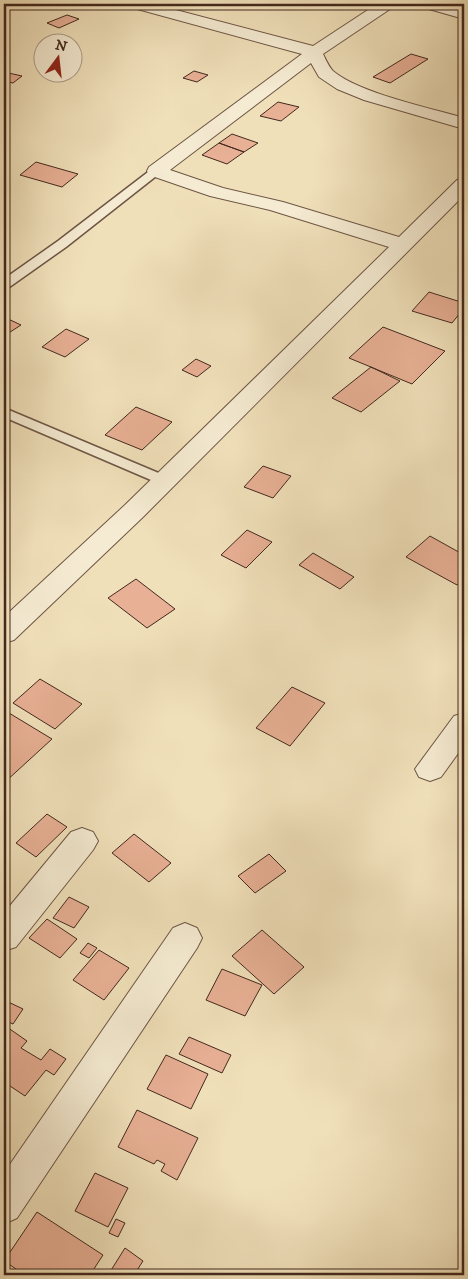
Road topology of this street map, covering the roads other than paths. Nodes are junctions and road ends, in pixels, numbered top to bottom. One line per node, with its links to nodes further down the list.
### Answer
1 (136, 4): 5 (street)
2 (387, 4): 5 (street)
3 (428, 4): 4 (street)
4 (464, 14)
5 (314, 53): 6 (street); 7 (street)
6 (464, 124)
7 (156, 171): 9 (street); 10 (lane)
8 (464, 184): 9 (street)
9 (402, 244): 12 (street)
10 (4, 285)
11 (4, 412): 12 (lane)
12 (163, 480): 13 (street)
13 (4, 633)
14 (464, 724): 15 (street)
15 (430, 769)
16 (82, 841): 17 (street)
17 (4, 937)
18 (185, 938): 19 (street)
19 (4, 1205)

